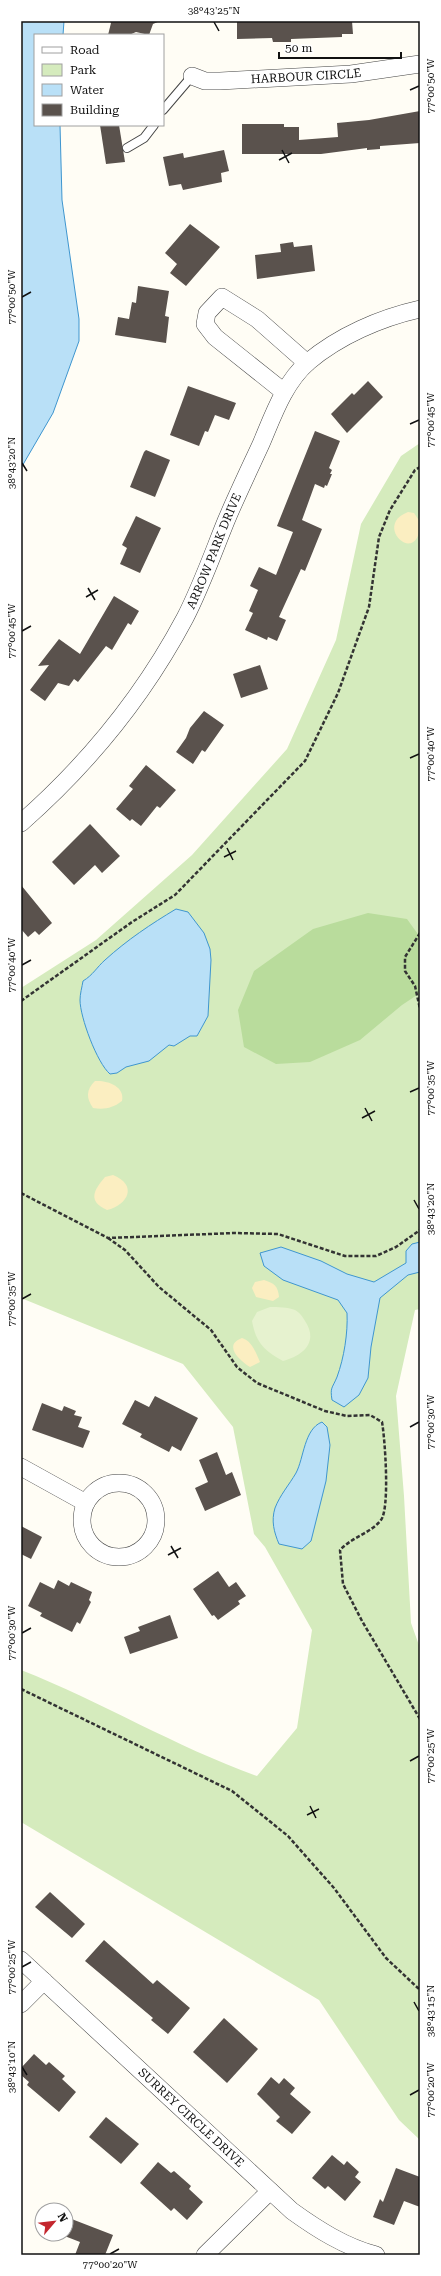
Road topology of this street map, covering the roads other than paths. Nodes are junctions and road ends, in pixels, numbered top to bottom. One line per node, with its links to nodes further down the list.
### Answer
1 (420, 64): 2 (street, HARBOUR CIRCLE)
2 (192, 76): 3 (lane)
3 (164, 109)
4 (153, 126): 5 (lane)
5 (126, 148)
6 (420, 309): 7 (street, ARROW PARK DRIVE)
7 (307, 363): 8 (street, ARROW PARK DRIVE); 8 (street)
8 (284, 392): 9 (street, ARROW PARK DRIVE)
9 (21, 823)
10 (21, 1467): 11 (street)
11 (86, 1503): 11 (street)
12 (21, 1960): 13 (street, SURREY CIRCLE DRIVE)
13 (44, 1981): 14 (street); 15 (street, SURREY CIRCLE DRIVE)
14 (21, 2004)
15 (270, 2191): 16 (street); 17 (street, SURREY CIRCLE DRIVE)
16 (205, 2255)
17 (376, 2255)

